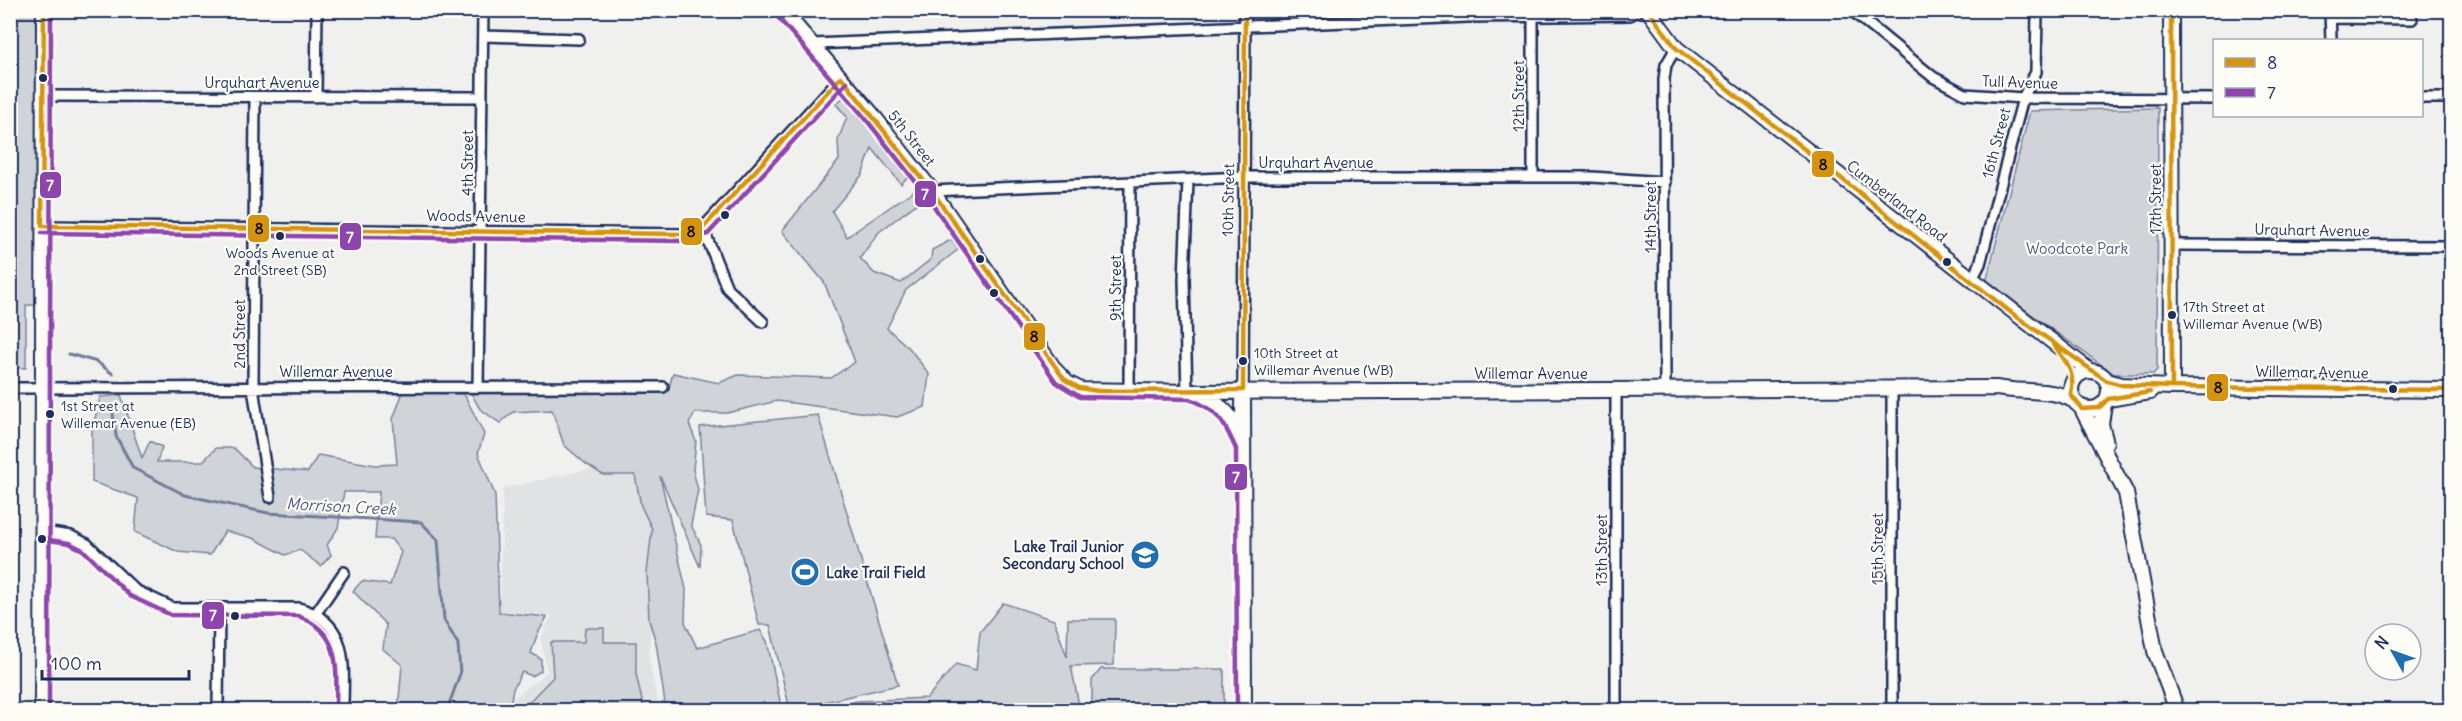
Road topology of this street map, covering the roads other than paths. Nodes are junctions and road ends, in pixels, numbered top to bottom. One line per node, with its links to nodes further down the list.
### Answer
1 (44, 10): 21 (street)
2 (317, 10): 22 (street)
3 (483, 10): 15 (street, 4th Street)
4 (782, 10): 18 (street, 5th Street)
5 (1245, 10): 14 (street, 10th Street)
6 (1640, 10): 12 (street)
7 (1647, 10): 19 (street, Cumberland Road)
8 (2037, 10): 25 (street, 16th Street)
9 (2171, 10): 29 (street, 17th Street)
10 (1857, 12): 25 (street, Tull Avenue)
11 (2330, 14): 13 (street); 17 (street)
12 (1533, 15): 14 (street); 31 (street, 12th Street)
13 (2412, 19)
14 (1245, 26): 18 (street); 30 (street, 10th Street)
15 (483, 36): 16 (street); 23 (street, 4th Street)
16 (579, 39)
17 (2331, 39)
18 (813, 44): 20 (street, 5th Street)
19 (1676, 48): 33 (street, 14th Street); 42 (street, Cumberland Road)
20 (841, 76): 35 (street, 5th Street); 38 (street)
21 (43, 96): 24 (street, Urquhart Avenue); 36 (street)
22 (316, 97): 23 (street, Urquhart Avenue); 24 (street, Urquhart Avenue)
23 (482, 97): 39 (street, 4th Street)
24 (255, 98): 37 (street, 2nd Street)
25 (2023, 98): 29 (street, Tull Avenue); 42 (street, 16th Street)
26 (2213, 99): 29 (street, Tull Avenue)
27 (2423, 99): 28 (street)
28 (2451, 99)
29 (2171, 100): 40 (street, 17th Street)
30 (1244, 177): 31 (street, Urquhart Avenue); 32 (street, Urquhart Avenue); 59 (street, 10th Street)
31 (1533, 177): 33 (street, Urquhart Avenue)
32 (1188, 180): 34 (street, Urquhart Avenue); 62 (street)
33 (1665, 182): 55 (street, 14th Street)
34 (1130, 184): 35 (street, Urquhart Avenue); 61 (street, 9th Street)
35 (932, 191): 48 (street, 5th Street)
36 (42, 226): 37 (street, Woods Avenue); 53 (street)
37 (255, 227): 39 (street, Woods Avenue); 54 (street, 2nd Street)
38 (703, 228): 39 (street, Woods Avenue); 43 (street)
39 (481, 231): 49 (street, 4th Street)
40 (2171, 245): 41 (street, Urquhart Avenue); 51 (street, 17th Street)
41 (2451, 246)
42 (1971, 281): 44 (street, Cumberland Road)
43 (763, 322)
44 (2051, 341): 45 (street, Cumberland Road); 46 (street, Cumberland Road)
45 (2090, 371): 46 (street); 47 (street)
46 (2073, 380): 57 (street, Willemar Avenue); 64 (street)
47 (2107, 381): 51 (street, Willemar Avenue); 63 (street)
48 (1067, 383): 61 (street, Willemar Avenue)
49 (478, 387): 50 (street, Willemar Avenue); 54 (street, Willemar Avenue)
50 (663, 387)
51 (2172, 387): 60 (street, Willemar Avenue); 63 (street, Willemar Avenue)
52 (10, 388): 53 (street, Willemar Avenue)
53 (41, 388): 54 (street, Willemar Avenue); 68 (street)
54 (253, 388): 67 (street, 2nd Street)
55 (1665, 388): 56 (street, Willemar Avenue); 58 (street, Willemar Avenue)
56 (1892, 388): 57 (street, Willemar Avenue); 77 (street, 15th Street)
57 (1997, 388): 64 (street, Willemar Avenue)
58 (1616, 389): 59 (street, Willemar Avenue); 76 (street, 13th Street)
59 (1243, 390): 62 (street, Willemar Avenue); 65 (street)
60 (2451, 390)
61 (1129, 392): 62 (street, Willemar Avenue)
62 (1189, 392): 65 (street)
63 (2106, 401): 64 (street); 66 (street)
64 (2077, 404): 66 (street)
65 (1244, 447): 75 (street)
66 (2117, 473): 78 (street)
67 (270, 497)
68 (44, 532): 70 (street); 72 (street)
69 (345, 572): 71 (street)
70 (219, 608): 71 (street); 73 (street)
71 (316, 613): 74 (street)
72 (42, 711)
73 (218, 711)
74 (343, 711)
75 (1244, 711)
76 (1616, 711)
77 (1892, 711)
78 (2177, 711)

